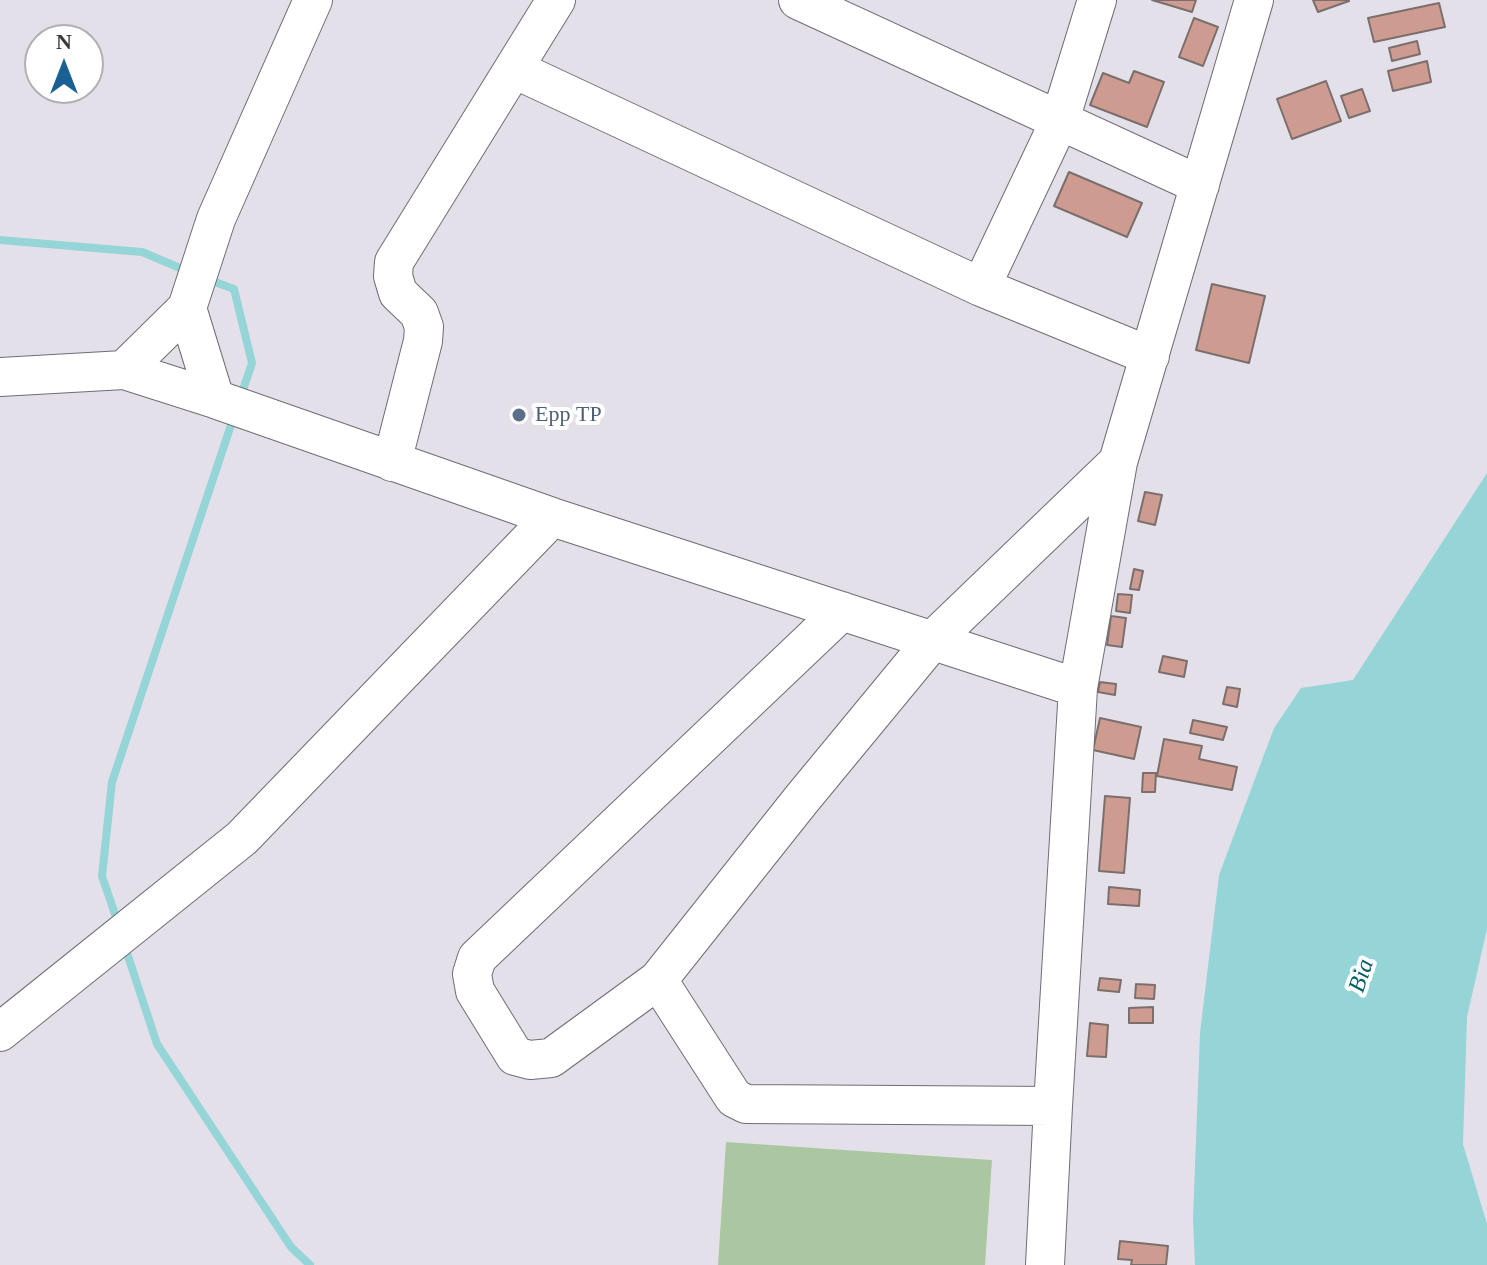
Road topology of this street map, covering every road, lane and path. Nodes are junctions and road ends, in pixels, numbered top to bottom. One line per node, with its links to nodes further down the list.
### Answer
1 (313, 0): 10 (street)
2 (556, 0): 6 (street)
3 (798, 0): 7 (street)
4 (1097, 0): 7 (street)
5 (1254, 0): 8 (street)
6 (514, 69): 9 (street); 15 (street)
7 (1060, 120): 8 (street); 9 (street)
8 (1200, 185): 11 (street)
9 (981, 287): 11 (street)
10 (187, 308): 12 (street); 14 (street)
11 (1150, 356): 16 (street)
12 (124, 370): 13 (street); 14 (street)
13 (0, 377)
14 (215, 399): 15 (street)
15 (392, 462): 17 (street)
16 (1118, 462): 19 (street); 20 (street)
17 (552, 517): 18 (street); 22 (street)
18 (842, 611): 19 (street); 21 (street)
19 (933, 640): 20 (street); 21 (street)
20 (1078, 688): 23 (street)
21 (658, 980): 23 (street)
22 (0, 1032)
23 (1053, 1106): 24 (street)
24 (1045, 1265)

